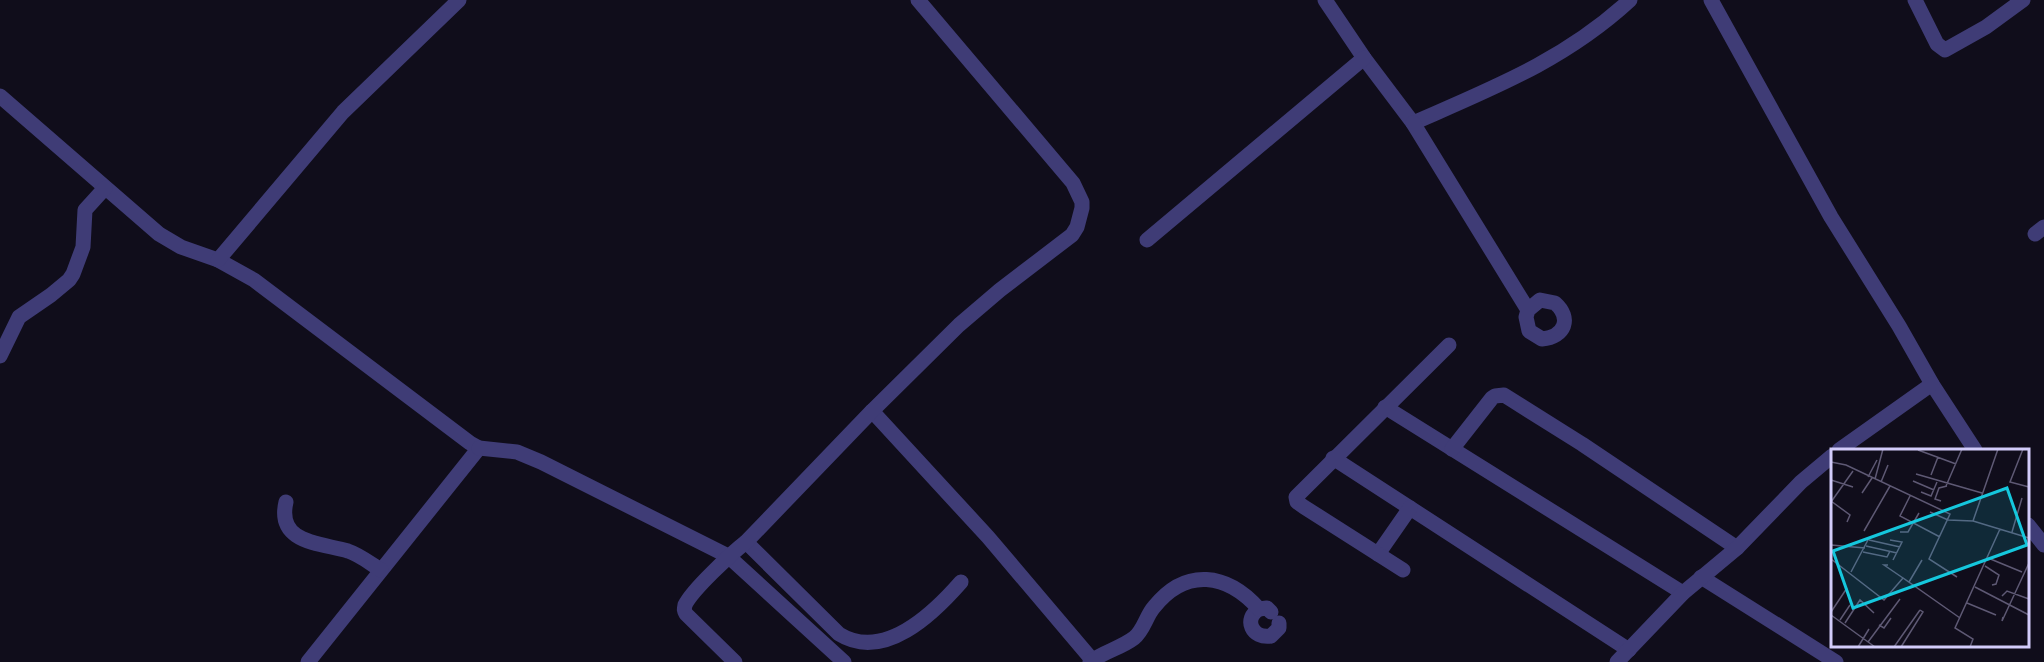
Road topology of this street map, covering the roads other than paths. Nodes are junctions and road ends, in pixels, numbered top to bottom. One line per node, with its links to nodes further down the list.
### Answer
1 (918, 0): 19 (street)
2 (1325, 0): 8 (street)
3 (1630, 0): 10 (street)
4 (1711, 0): 17 (street)
5 (1915, 0): 6 (street)
6 (2023, 0)
7 (453, 2): 13 (street)
8 (1364, 58): 10 (street); 12 (street)
9 (0, 96): 11 (street)
10 (1413, 123): 14 (street)
11 (105, 188): 13 (street); 16 (street)
12 (1147, 240)
13 (218, 260): 20 (street)
14 (1528, 310)
15 (1449, 345): 18 (street)
16 (0, 356)
17 (1932, 384): 22 (street); 23 (street)
18 (1385, 407): 21 (street); 24 (street)
19 (872, 411): 29 (street); 41 (street)
20 (479, 448): 33 (street); 34 (street)
21 (1452, 449): 31 (street); 38 (street)
22 (1840, 449)
23 (1974, 449)
24 (1333, 458): 27 (street); 32 (street)
25 (1831, 458): 31 (street)
26 (286, 502): 34 (street)
27 (1410, 508): 32 (street); 40 (street)
28 (2029, 526): 30 (street)
29 (746, 542): 33 (street); 37 (street)
30 (2044, 544)
31 (1737, 548): 36 (street)
32 (1378, 554): 35 (street)
33 (728, 556): 43 (street); 44 (street)
34 (381, 570): 42 (street)
35 (1403, 570)
36 (1701, 577): 38 (street); 46 (street)
37 (961, 582)
38 (1683, 593): 40 (street)
39 (1270, 614): 41 (street)
40 (1629, 650): 45 (street)
41 (1092, 661)
42 (308, 662)
43 (735, 662)
44 (844, 662)
45 (1617, 662)
46 (1836, 662)

